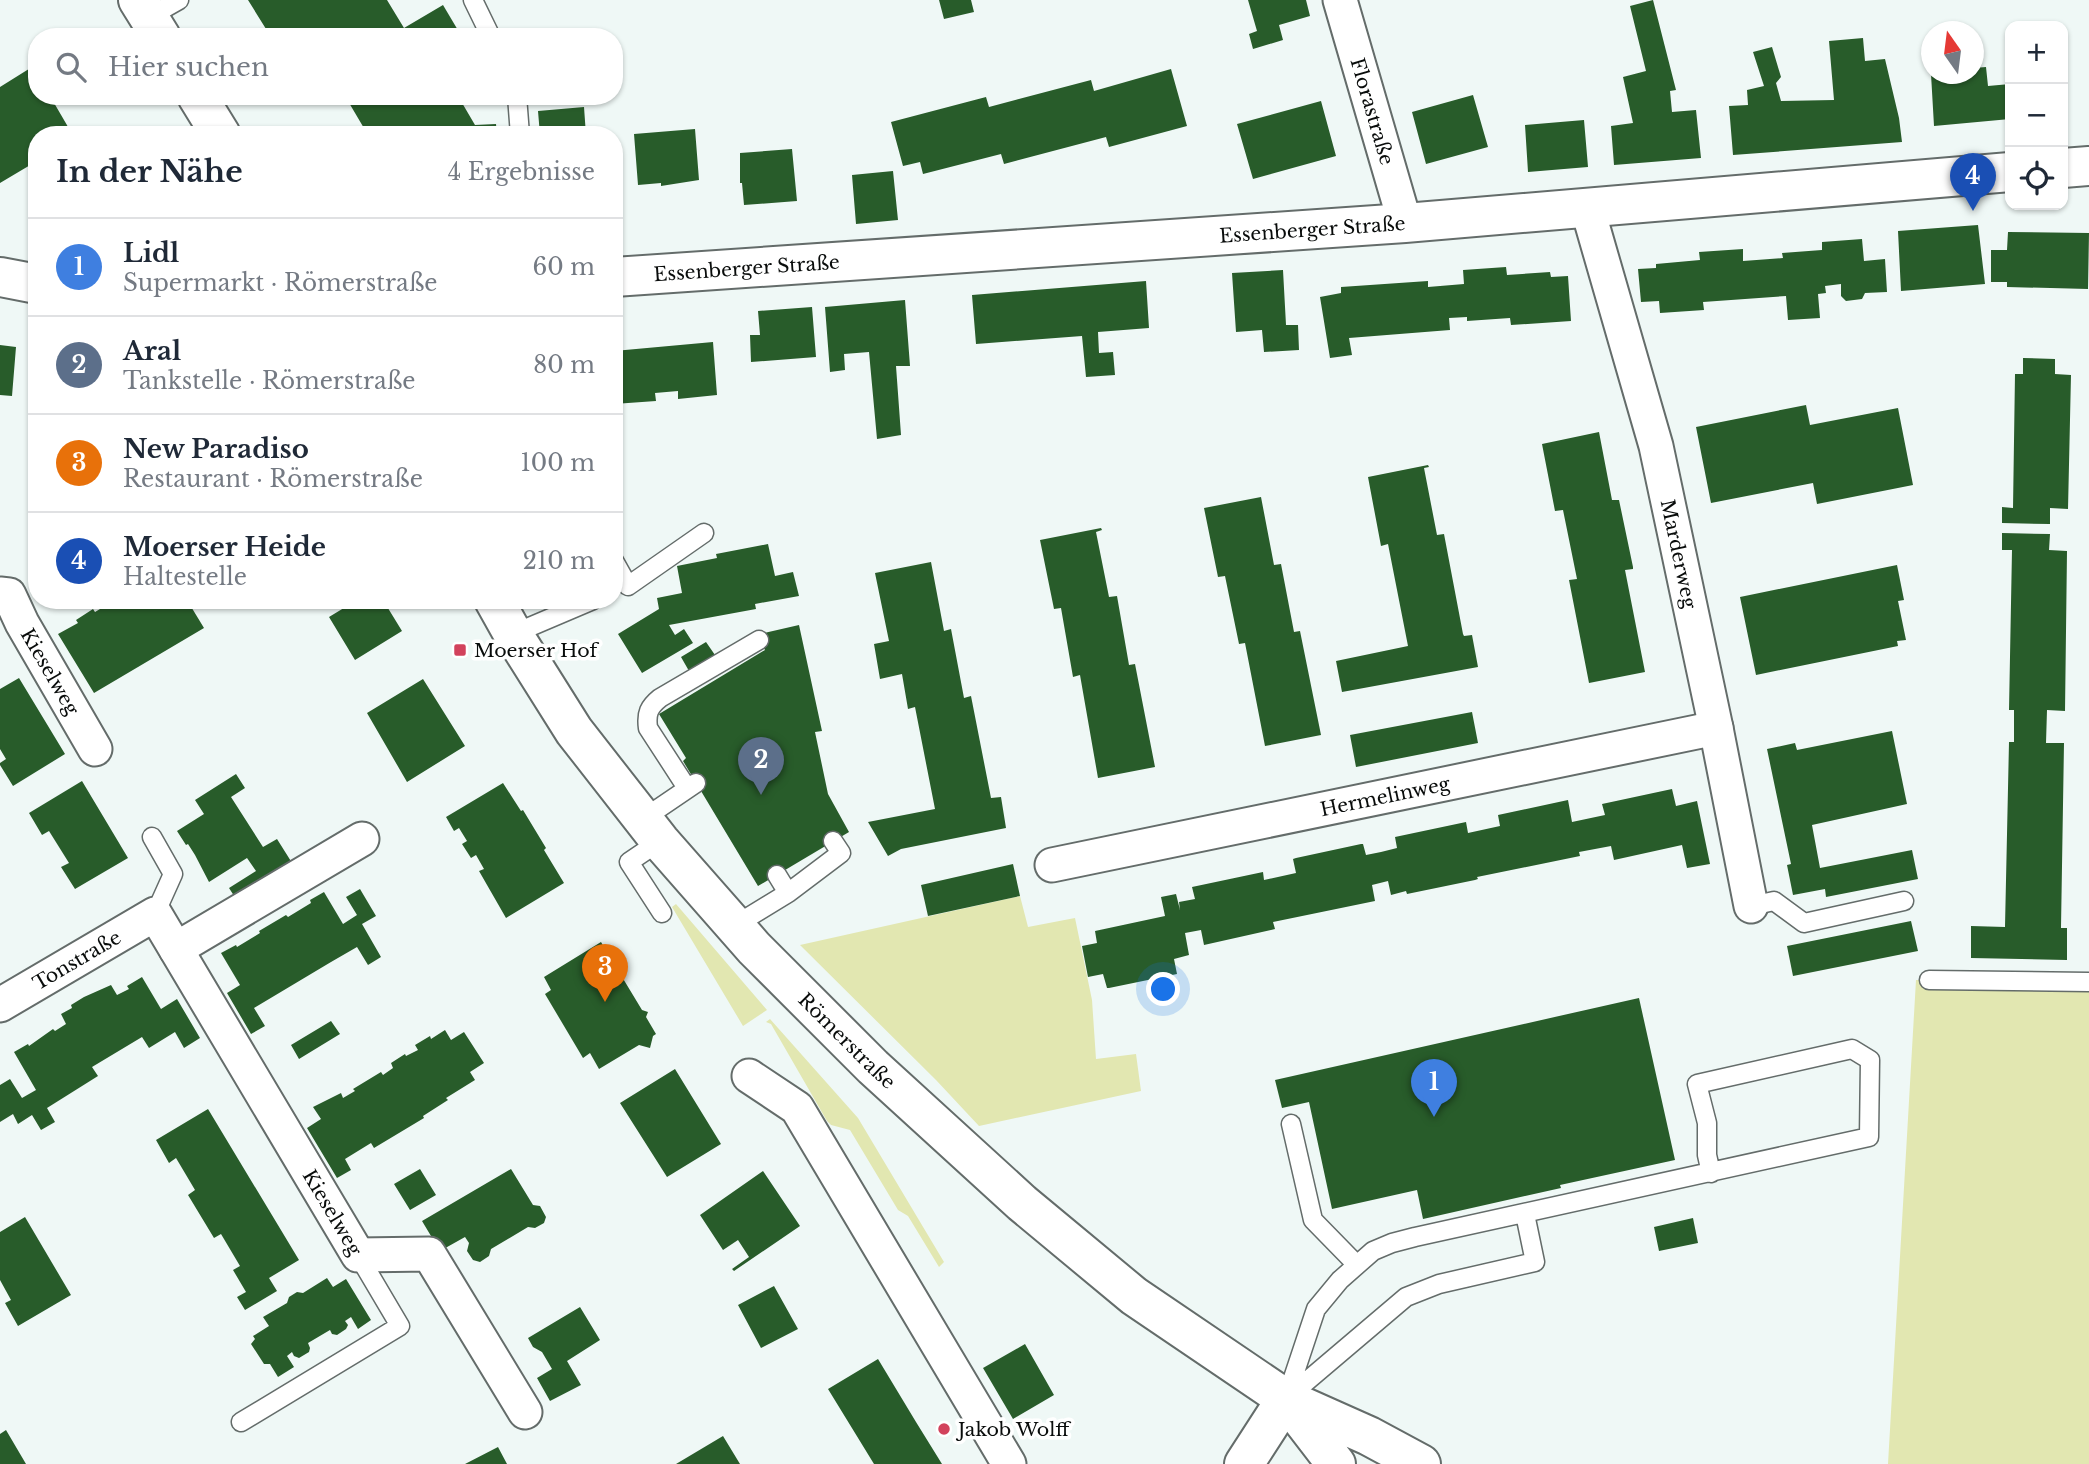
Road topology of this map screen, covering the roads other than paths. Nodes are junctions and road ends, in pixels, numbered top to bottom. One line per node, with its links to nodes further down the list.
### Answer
1 (473, 0): 3 (lane)
2 (1340, 0): 10 (street, Florastraße)
3 (487, 28)
4 (518, 105): 5 (lane)
5 (519, 126)
6 (2089, 166): 7 (main road)
7 (2068, 168)
8 (2005, 173): 9 (main road, Essenberger Straße)
9 (1587, 207): 10 (main road, Essenberger Straße); 21 (street, Marderweg)
10 (1405, 223): 11 (main road, Essenberger Straße)
11 (623, 276)
12 (0, 277): 13 (main road)
13 (28, 282)
14 (704, 533): 15 (lane)
15 (623, 588)
16 (4, 594): 22 (street, Kieselweg)
17 (499, 609): 19 (main road, Römerstraße)
18 (572, 609): 19 (lane)
19 (513, 634): 23 (main road, Römerstraße)
20 (759, 640): 23 (lane)
21 (1716, 728): 27 (street, Hermelinweg); 31 (street, Marderweg)
22 (95, 749)
23 (652, 830): 32 (lane); 34 (main road, Römerstraße)
24 (152, 837): 33 (lane)
25 (362, 839): 35 (street)
26 (833, 841): 29 (lane)
27 (1052, 865)
28 (777, 875): 29 (lane)
29 (788, 893): 34 (lane)
30 (1904, 901): 31 (lane)
31 (1751, 906)
32 (662, 912)
33 (155, 914): 35 (street, Kieselweg); 38 (street, Tonstraße)
34 (734, 926): 45 (main road, Römerstraße)
35 (176, 949): 43 (street, Kieselweg)
36 (1929, 980): 37 (lane)
37 (2089, 982)
38 (0, 1005)
39 (748, 1076): 48 (street)
40 (1291, 1124): 44 (lane)
41 (1711, 1173): 41 (lane); 42 (lane)
42 (1525, 1214): 44 (lane); 45 (lane)
43 (358, 1255): 46 (street, Kieselweg); 47 (lane)
44 (1356, 1264): 45 (lane)
45 (1286, 1399): 49 (main road); 50 (main road); 51 (main road)
46 (525, 1412)
47 (242, 1422)
48 (1009, 1464)
49 (1244, 1464)
50 (1336, 1464)
51 (1421, 1464)

